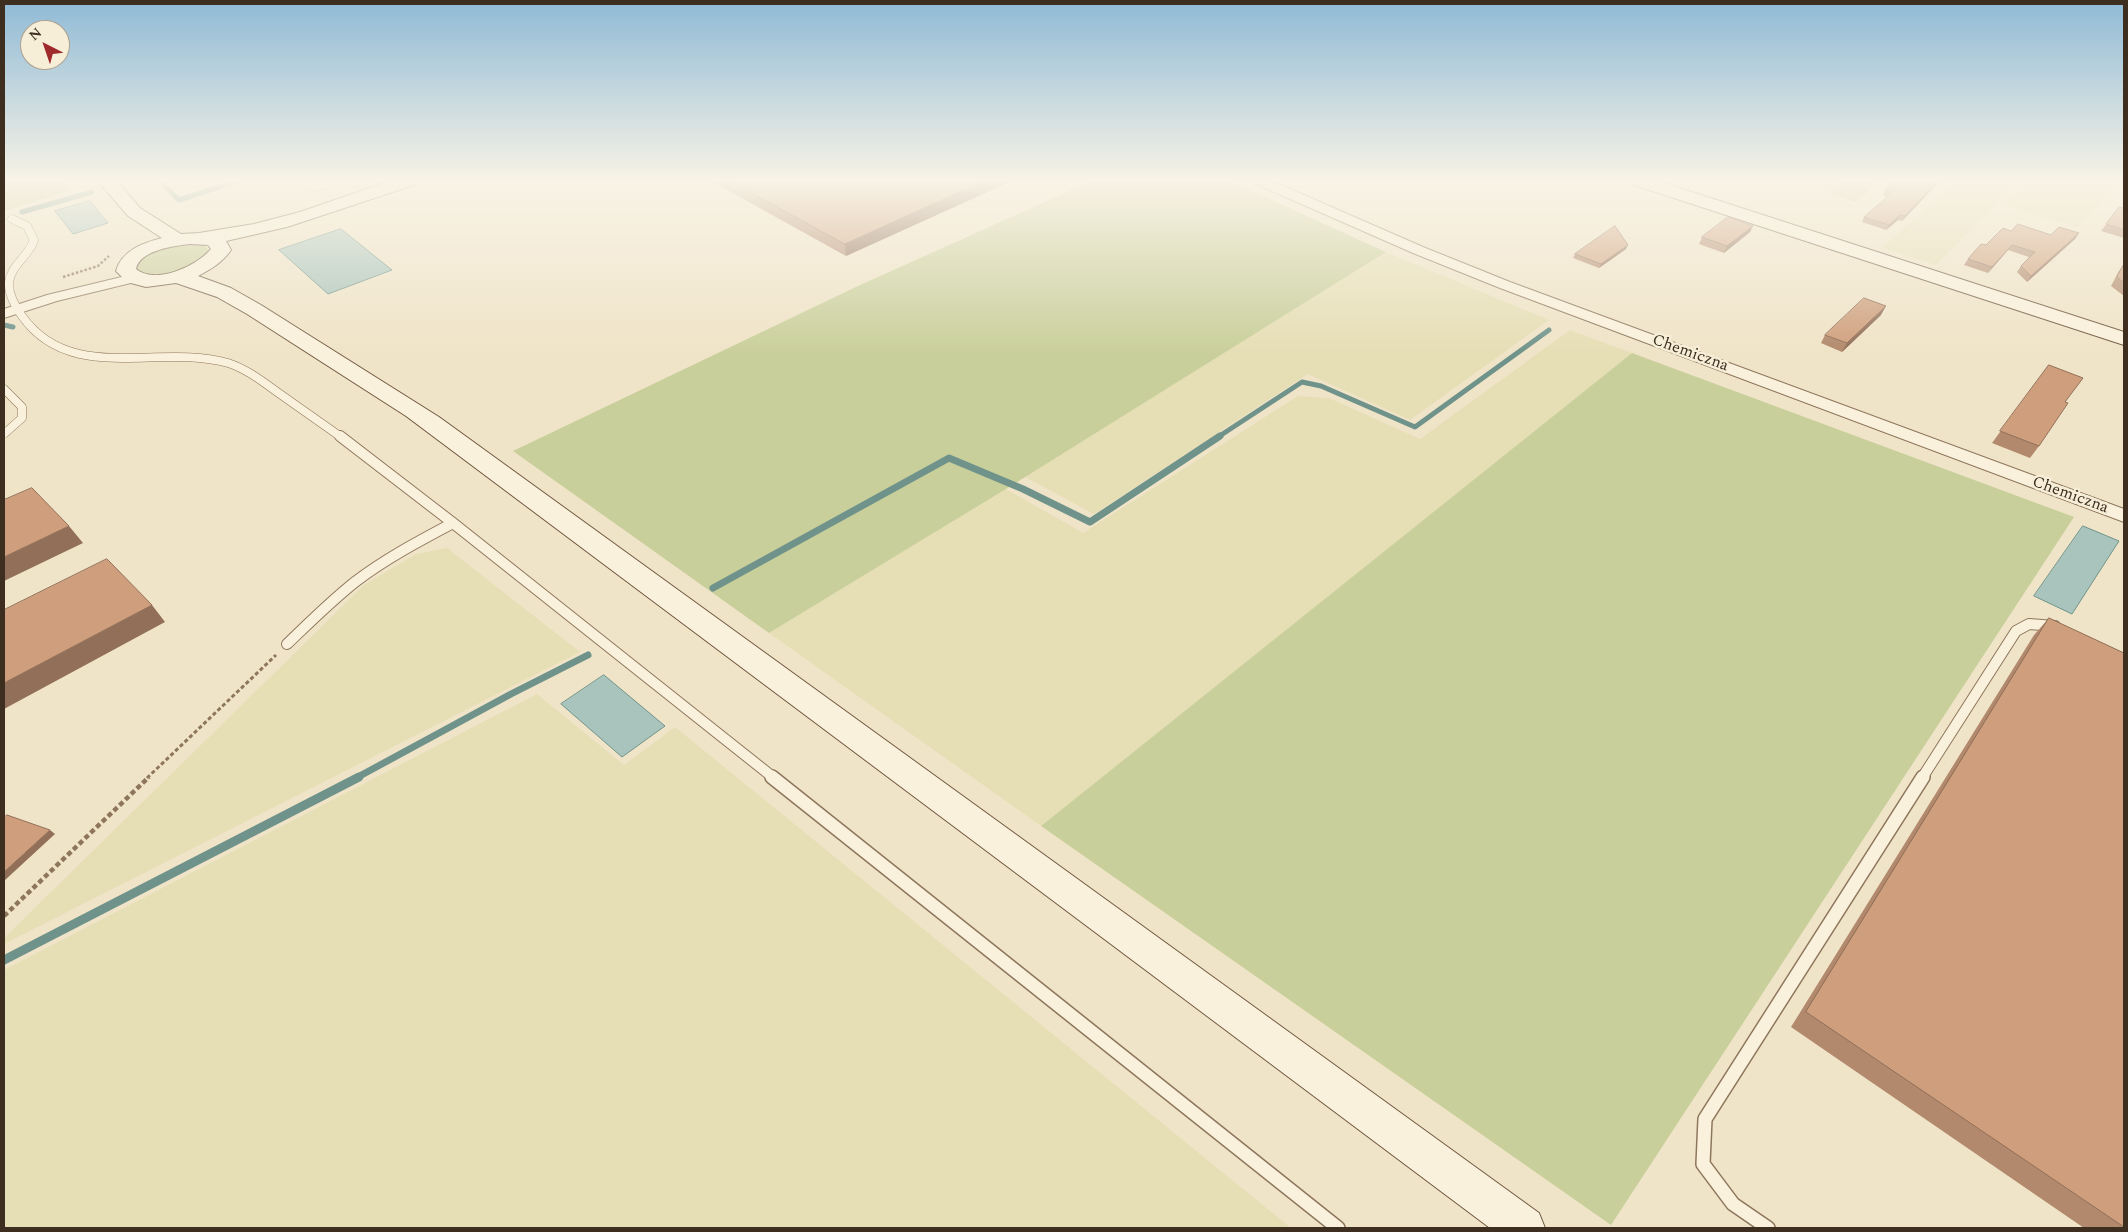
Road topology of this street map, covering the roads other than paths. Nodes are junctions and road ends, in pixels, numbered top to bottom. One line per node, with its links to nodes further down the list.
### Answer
1 (33, 238): 15 (lane)
2 (145, 238): 9 (main road)
3 (196, 238): 8 (main road)
4 (204, 238): 10 (main road)
5 (248, 238): 10 (main road)
6 (1392, 238): 20 (street, Chemiczna)
7 (1816, 238): 17 (main road)
8 (177, 240): 9 (main road)
9 (146, 249): 12 (main road)
10 (221, 250): 11 (main road)
11 (207, 265): 13 (main road); 14 (main road)
12 (130, 272): 13 (main road); 15 (street)
13 (174, 277): 14 (main road)
14 (227, 293): 25 (main road)
15 (19, 309): 16 (street); 21 (lane)
16 (4, 314)
17 (2124, 339)
18 (4, 389): 19 (lane)
19 (4, 434)
20 (2124, 516)
21 (453, 523): 23 (lane); 24 (lane)
22 (2071, 633): 26 (lane)
23 (287, 644)
24 (1338, 1228)
25 (1524, 1228)
26 (1768, 1228)

